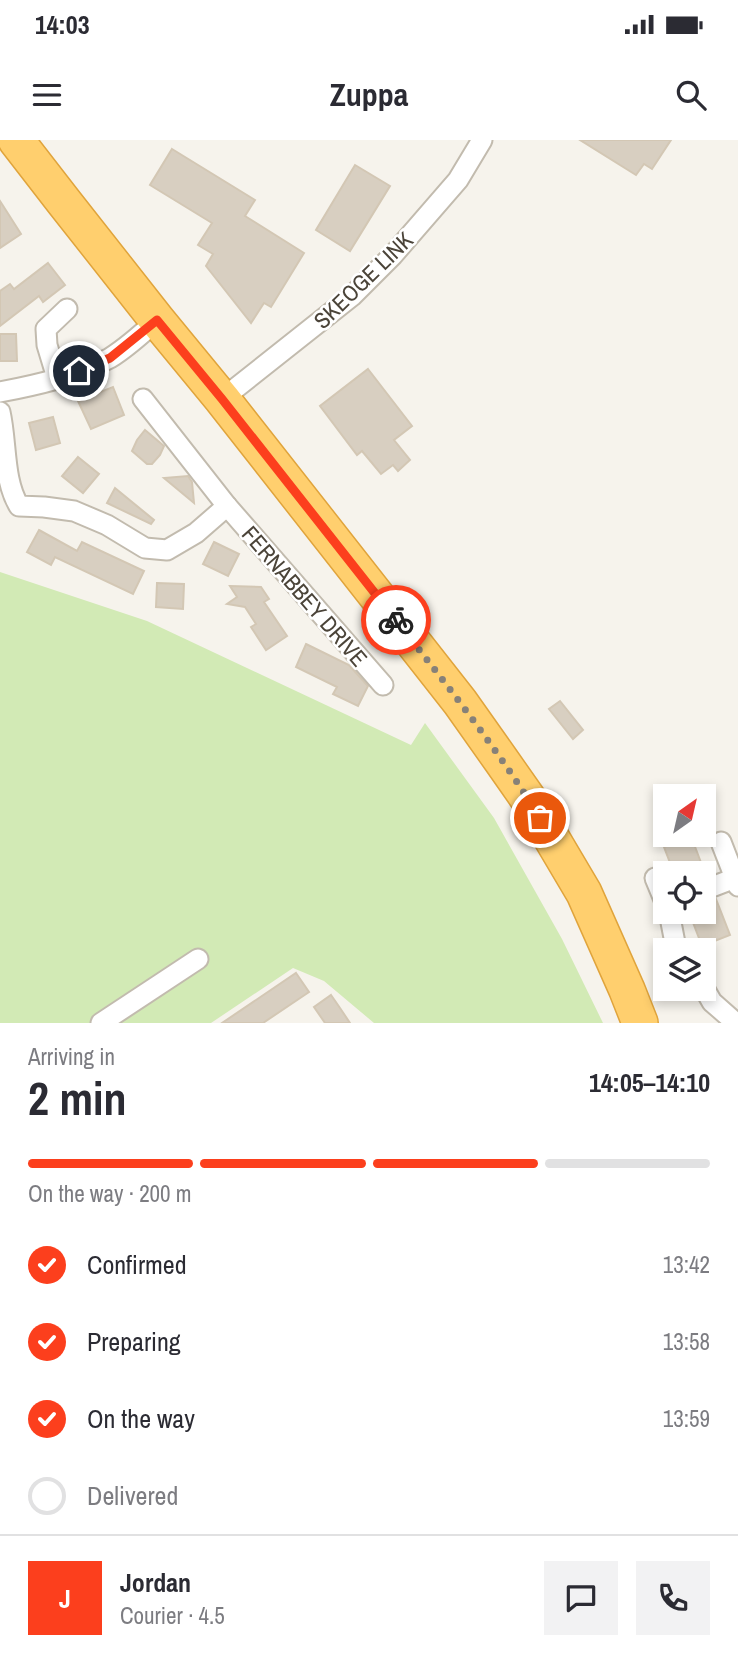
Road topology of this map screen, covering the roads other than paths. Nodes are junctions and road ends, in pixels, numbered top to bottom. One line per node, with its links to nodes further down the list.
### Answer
1 (16, 140): 4 (highway)
2 (482, 140): 8 (street, SKEOGE LINK)
3 (67, 309): 5 (street)
4 (157, 320): 5 (street); 8 (highway)
5 (57, 378): 6 (street)
6 (0, 391)
7 (143, 399): 10 (street, FERNABBEY DRIVE)
8 (222, 399): 18 (highway)
9 (0, 412): 10 (street, FERNABBEY DRIVE)
10 (228, 506): 11 (street, FERNABBEY DRIVE)
11 (383, 685)
12 (721, 842): 13 (street)
13 (736, 882): 14 (street)
14 (716, 887)
15 (198, 959): 17 (street)
16 (711, 1001): 19 (street)
17 (101, 1023)
18 (640, 1023)
19 (736, 1023)

